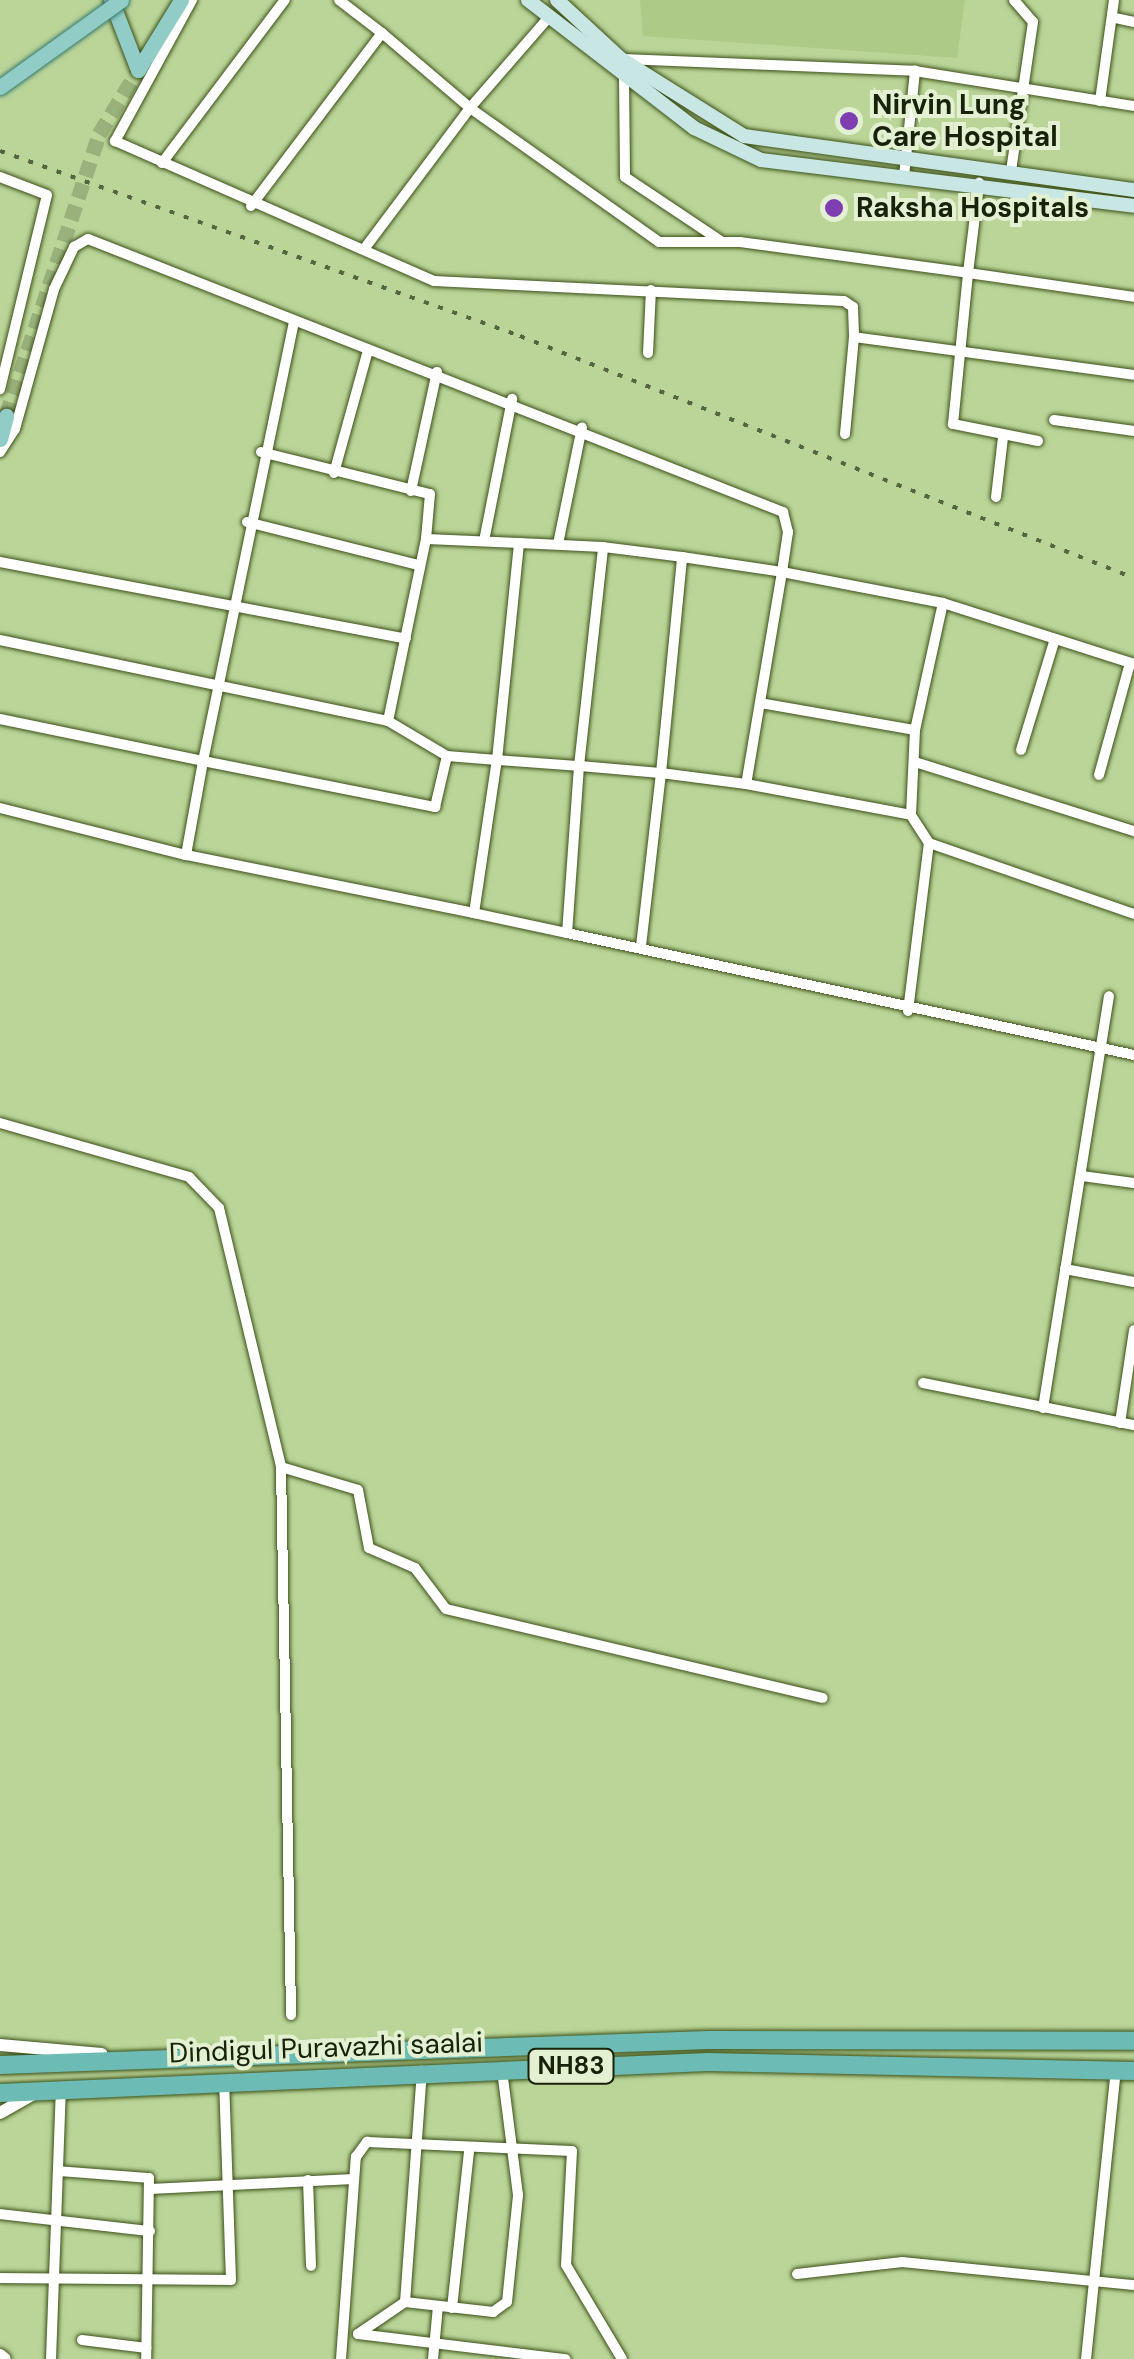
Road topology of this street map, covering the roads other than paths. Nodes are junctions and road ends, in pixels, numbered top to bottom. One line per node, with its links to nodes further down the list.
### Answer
1 (111, 0): 3 (main road)
2 (120, 0): 19 (main road, bridge)
3 (181, 0)
4 (192, 0): 23 (street)
5 (286, 0): 23 (street)
6 (338, 0): 14 (street)
7 (528, 0): 11 (main road)
8 (557, 0): 15 (main road)
9 (1014, 0): 18 (street)
10 (1114, 0): 12 (street)
11 (549, 17): 17 (main road); 22 (street)
12 (1115, 18): 13 (street); 20 (street)
13 (1134, 22)
14 (382, 33): 22 (street); 29 (street)
15 (622, 58): 16 (street); 24 (main road)
16 (915, 71): 18 (street); 24 (street)
17 (624, 78): 24 (main road); 31 (street)
18 (1022, 84): 20 (street); 25 (street)
19 (0, 87)
20 (1100, 100): 21 (street)
21 (1134, 106)
22 (470, 108): 31 (street); 32 (street)
23 (162, 164): 29 (street)
24 (904, 168): 25 (main road); 27 (main road)
25 (1011, 171): 28 (main road)
26 (0, 178): 43 (street)
27 (979, 183): 30 (main road); 33 (street)
28 (1134, 190)
29 (251, 206): 32 (street)
30 (1134, 206)
31 (721, 242): 33 (street)
32 (364, 249): 34 (street)
33 (968, 273): 35 (street); 39 (street)
34 (652, 290): 37 (street); 40 (street)
35 (1134, 297)
36 (294, 321): 38 (street); 53 (street); 54 (street)
37 (854, 338): 39 (street); 49 (street)
38 (368, 350): 41 (street); 55 (street)
39 (961, 352): 42 (street); 50 (street)
40 (648, 353)
41 (437, 372): 44 (street); 56 (street)
42 (1134, 375)
43 (0, 389)
44 (512, 398): 47 (street); 60 (street)
45 (6, 416): 51 (main road)
46 (1054, 420): 48 (street)
47 (582, 427): 62 (street); 67 (street)
48 (1134, 431)
49 (845, 434)
50 (1003, 437): 52 (street); 57 (street)
51 (0, 439)
52 (1038, 440)
53 (0, 452)
54 (261, 452): 55 (street); 58 (street)
55 (334, 472): 56 (street)
56 (412, 491): 59 (street)
57 (996, 496)
58 (247, 522): 66 (street); 68 (street)
59 (426, 539): 60 (street); 66 (street)
60 (484, 542): 61 (street)
61 (519, 543): 62 (street); 81 (street)
62 (558, 544): 63 (street)
63 (603, 547): 64 (street); 84 (street)
64 (682, 557): 67 (street); 85 (street)
65 (0, 562): 68 (street)
66 (418, 565): 70 (street)
67 (782, 572): 69 (street); 75 (street)
68 (230, 600): 70 (street); 74 (street)
69 (943, 603): 71 (street); 78 (street)
70 (406, 639): 77 (street)
71 (1054, 639): 73 (street); 79 (street)
72 (0, 640): 74 (street)
73 (1132, 664): 86 (street)
74 (217, 682): 77 (street); 82 (street)
75 (760, 703): 78 (street); 87 (street)
76 (0, 719): 82 (street)
77 (388, 721): 80 (street)
78 (915, 730): 83 (street)
79 (1021, 750)
80 (447, 756): 81 (street); 82 (street)
81 (497, 760): 84 (street); 93 (street)
82 (204, 761): 92 (street)
83 (916, 762): 89 (street); 90 (street)
84 (578, 766): 85 (street); 95 (street)
85 (661, 773): 87 (street); 96 (street)
86 (1100, 774)
87 (746, 784): 89 (street)
88 (0, 808): 92 (street)
89 (911, 815): 91 (street)
90 (1134, 831)
91 (929, 843): 94 (street); 98 (street)
92 (186, 855): 93 (street)
93 (474, 914): 95 (street)
94 (1134, 914)
95 (566, 933): 96 (street)
96 (641, 946): 98 (street)
97 (1109, 996): 99 (street)
98 (908, 1011): 99 (street)
99 (1102, 1048): 100 (street); 102 (street)
100 (1134, 1054)
101 (0, 1123): 111 (street)
102 (1082, 1176): 103 (street); 104 (street)
103 (1134, 1183)
104 (1065, 1269): 105 (street); 108 (street)
105 (1134, 1282)
106 (1134, 1330): 109 (street)
107 (923, 1383): 108 (street)
108 (1043, 1408): 109 (street)
109 (1120, 1423): 110 (street)
110 (1134, 1424)
111 (281, 1467): 112 (street); 113 (street)
112 (823, 1698)
113 (291, 2015)
114 (1134, 2041): 116 (highway, Dindigul Puravazhi saalai / NH83)
115 (0, 2045): 116 (street)
116 (154, 2057): 117 (highway, Dindigul Puravazhi saalai / NH83)
117 (0, 2065)
118 (502, 2068): 119 (highway, Dindigul Puravazhi saalai / NH83); 120 (highway, Dindigul Puravazhi saalai / NH83); 126 (street)
119 (422, 2071): 121 (highway, Dindigul Puravazhi saalai / NH83); 125 (street)
120 (1125, 2071): 139 (street)
121 (224, 2080): 122 (highway, Dindigul Puravazhi saalai / NH83); 131 (street)
122 (52, 2088): 123 (highway, Dindigul Puravazhi saalai / NH83); 124 (street); 128 (street)
123 (0, 2094)
124 (0, 2113)
125 (418, 2148): 127 (street); 129 (street); 143 (street)
126 (516, 2148): 127 (street); 145 (street); 154 (street)
127 (469, 2152): 145 (street)
128 (58, 2171): 132 (street); 134 (street)
129 (354, 2179): 130 (street); 146 (street)
130 (308, 2180): 131 (street); 136 (street)
131 (228, 2185): 132 (street); 142 (street)
132 (150, 2190): 135 (street)
133 (0, 2214): 134 (street)
134 (56, 2220): 135 (street); 140 (street)
135 (150, 2231): 142 (street)
136 (311, 2266)
137 (797, 2274): 139 (street)
138 (0, 2278): 140 (street)
139 (1096, 2280): 141 (street); 155 (street)
140 (56, 2281): 142 (street); 150 (street)
141 (1134, 2285)
142 (149, 2286): 149 (street)
143 (405, 2302): 144 (street); 146 (street)
144 (438, 2306): 145 (street); 148 (street)
145 (452, 2308)
146 (353, 2333): 148 (street); 151 (street)
147 (82, 2340): 149 (street)
148 (434, 2345): 152 (street); 153 (street)
149 (147, 2354)
150 (51, 2359)
151 (341, 2359)
152 (433, 2359)
153 (566, 2359)
154 (622, 2359)
155 (1086, 2359)

